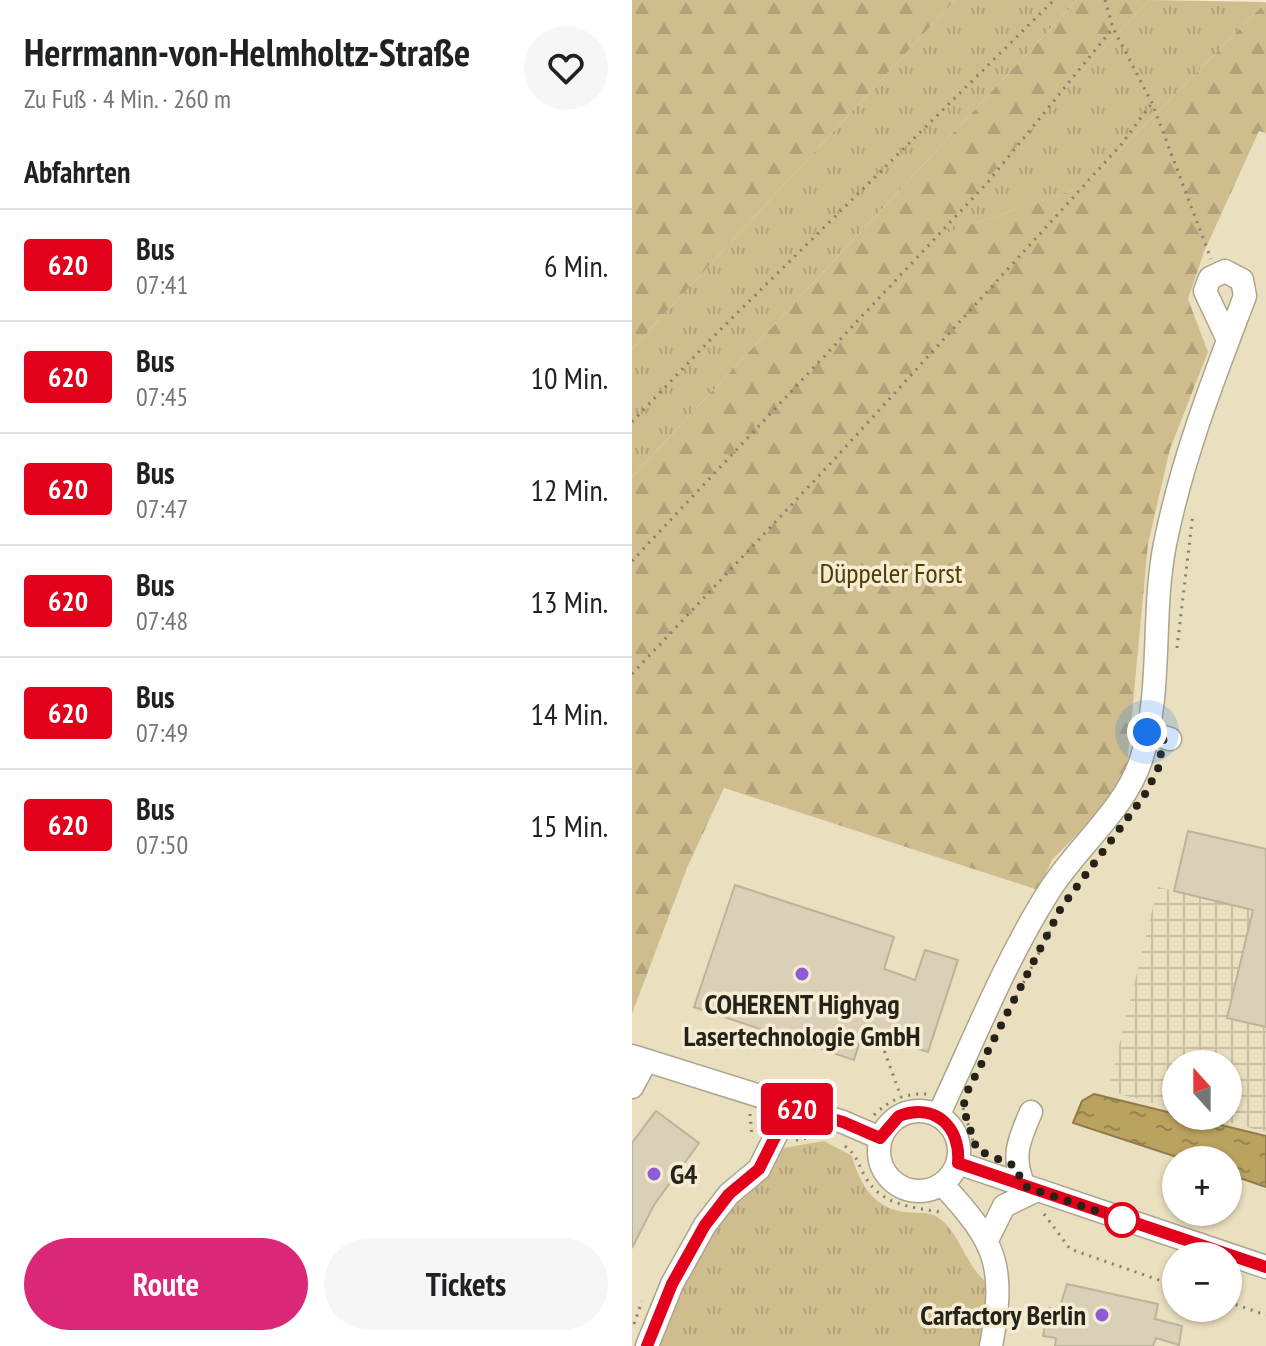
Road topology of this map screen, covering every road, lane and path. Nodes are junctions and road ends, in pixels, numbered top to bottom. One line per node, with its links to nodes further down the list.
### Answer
1 (1054, 0): 7 (path)
2 (1105, 0): 3 (path)
3 (1113, 28): 4 (path); 9 (path)
4 (1152, 103): 5 (path); 11 (path)
5 (1217, 275): 6 (street); 6 (street)
6 (1228, 340): 12 (street)
7 (632, 422)
8 (1195, 503): 10 (path)
9 (632, 561)
10 (1177, 650)
11 (632, 674)
12 (1147, 732): 13 (street); 24 (street)
13 (1170, 739)
14 (1056, 919): 15 (path)
15 (1014, 999)
16 (879, 1036): 19 (path)
17 (639, 1059): 18 (street); 21 (street)
18 (632, 1087)
19 (901, 1097)
20 (965, 1100): 30 (path)
21 (790, 1107): 26 (street); 27 (street)
22 (748, 1111): 29 (path)
23 (1031, 1112): 33 (street)
24 (938, 1116): 26 (street); 31 (street)
25 (830, 1138): 27 (path)
26 (880, 1138): 32 (street)
27 (775, 1140): 42 (street)
28 (840, 1142): 34 (path)
29 (749, 1146)
30 (977, 1150)
31 (958, 1163): 32 (street); 33 (street)
32 (942, 1184): 35 (street)
33 (1030, 1196): 35 (street); 36 (street); 37 (path)
34 (942, 1212)
35 (988, 1238): 43 (street)
36 (1266, 1267)
37 (1162, 1281)
38 (647, 1292): 41 (path)
39 (1242, 1307): 40 (path)
40 (1266, 1315)
41 (632, 1330)
42 (647, 1346)
43 (991, 1346)

